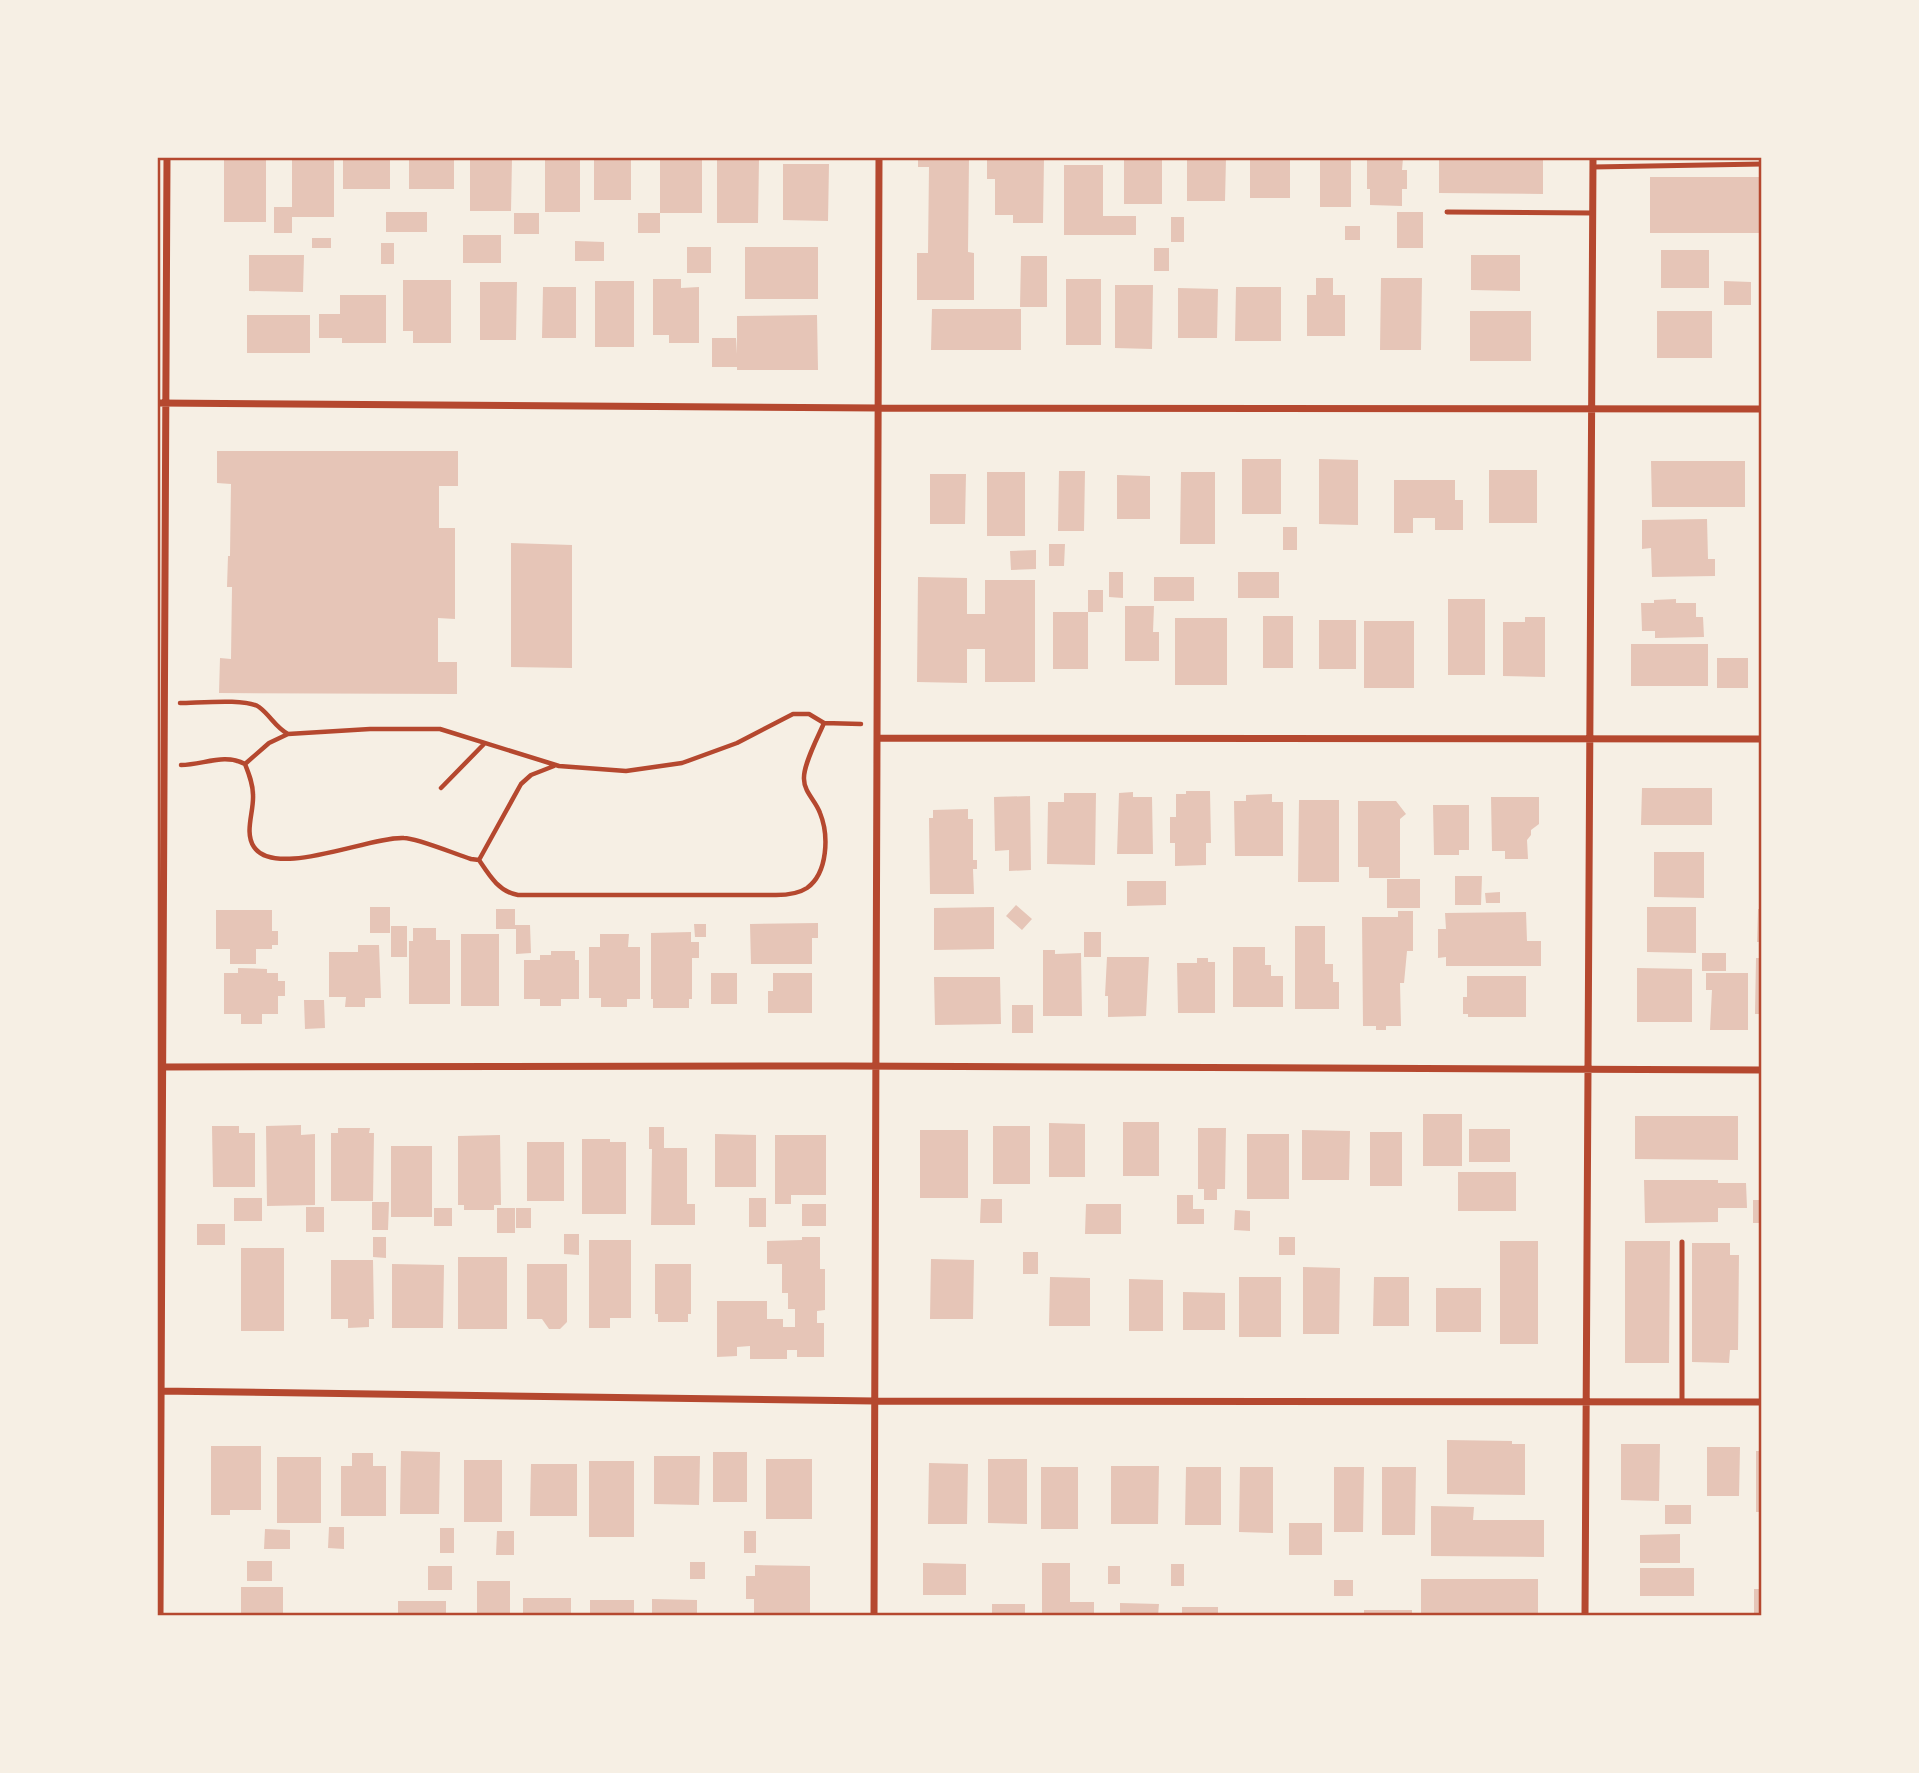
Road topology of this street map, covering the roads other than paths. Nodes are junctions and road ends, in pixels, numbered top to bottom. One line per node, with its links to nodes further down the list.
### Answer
1 (167, 158): 9 (street)
2 (879, 158): 10 (street)
3 (1593, 158): 5 (street)
4 (1762, 164): 5 (lane)
5 (1592, 167): 7 (street)
6 (1447, 212): 7 (lane)
7 (1592, 213): 11 (street)
8 (158, 403): 9 (street)
9 (167, 403): 10 (street); 13 (street)
10 (879, 408): 11 (street); 14 (street)
11 (1591, 409): 12 (street); 15 (street)
12 (1762, 409)
13 (161, 733): 18 (street)
14 (878, 738): 15 (street); 17 (street)
15 (1589, 738): 16 (street); 19 (street)
16 (1762, 740)
17 (875, 1066): 18 (street); 19 (street); 23 (street)
18 (160, 1067): 22 (street)
19 (1587, 1069): 20 (street); 24 (street)
20 (1762, 1070)
21 (1682, 1242): 25 (lane)
22 (160, 1391): 23 (street); 27 (street)
23 (874, 1401): 24 (street); 28 (street)
24 (1586, 1401): 25 (street); 29 (street)
25 (1682, 1401): 26 (street)
26 (1762, 1402)
27 (160, 1615)
28 (874, 1615)
29 (1585, 1615)

